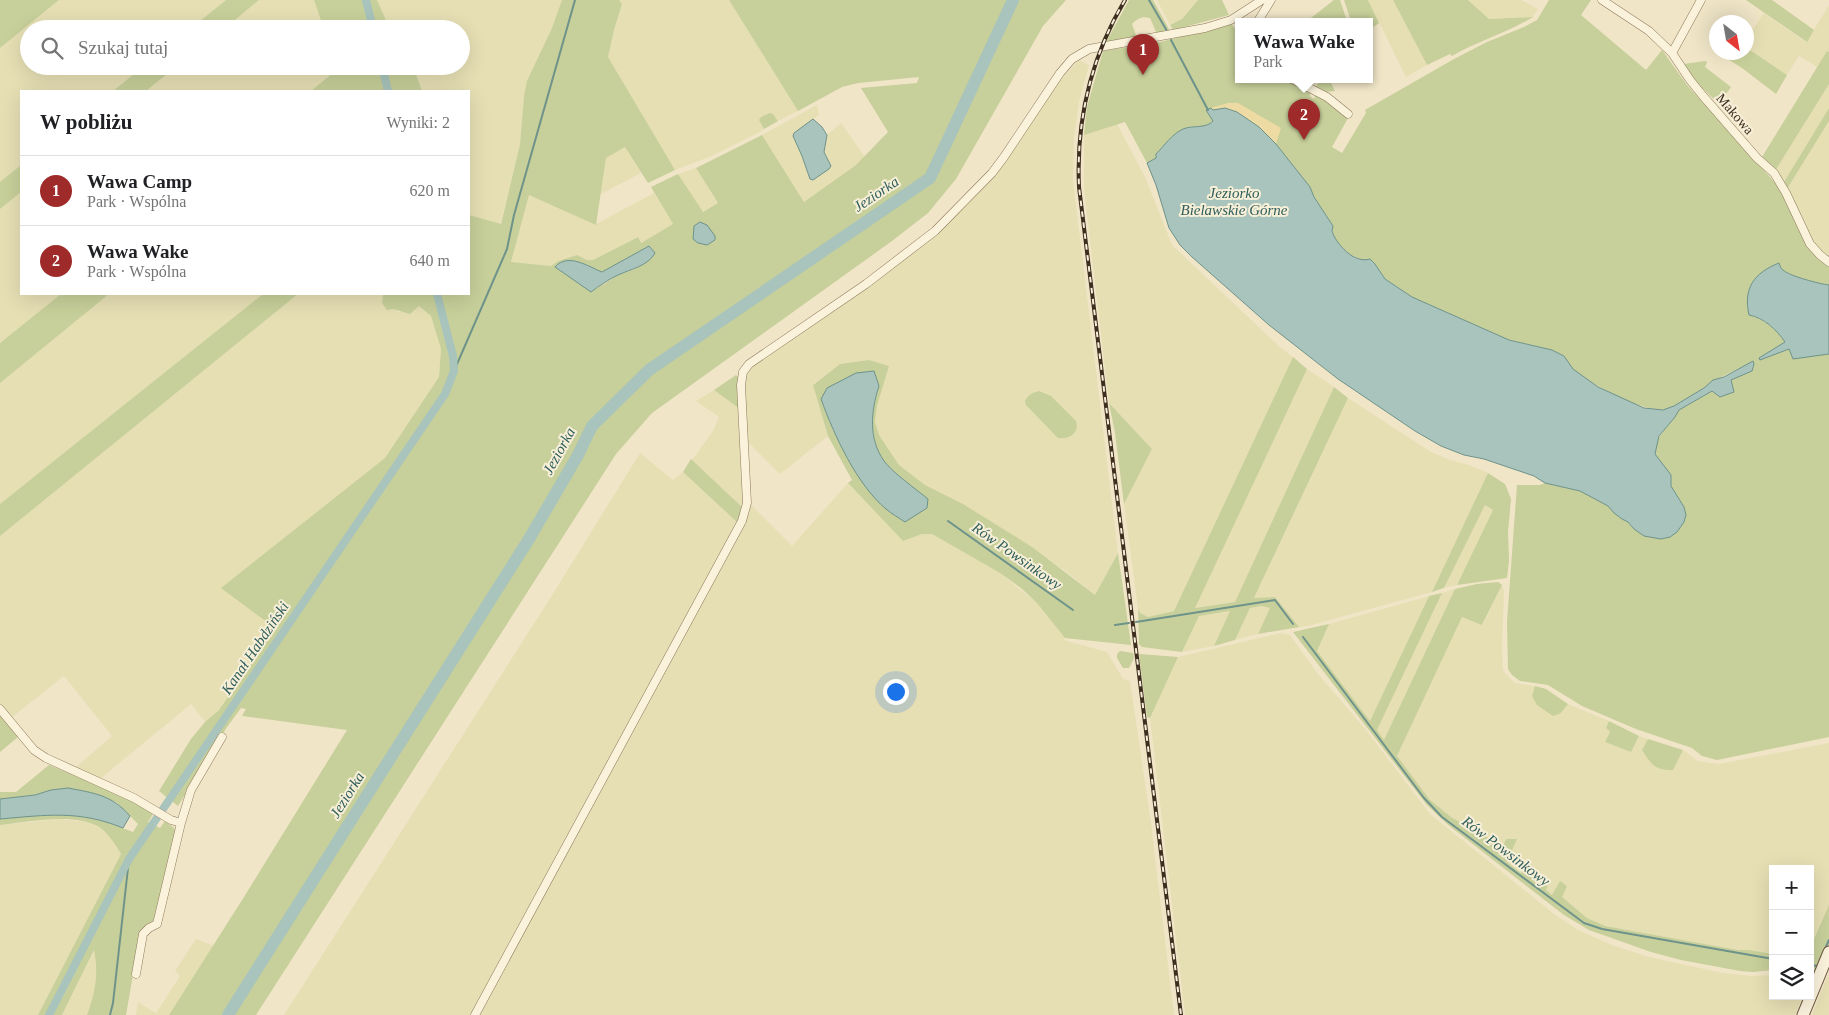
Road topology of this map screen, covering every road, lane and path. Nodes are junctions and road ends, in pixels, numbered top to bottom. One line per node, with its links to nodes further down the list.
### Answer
1 (1262, 0): 15 (street)
2 (1271, 0): 5 (street)
3 (1602, 0): 6 (street, Makowa)
4 (1701, 0): 6 (street)
5 (1260, 18)
6 (1672, 53): 9 (street, Makowa)
7 (1300, 83): 8 (street)
8 (1348, 114)
9 (1829, 262)
10 (0, 709): 12 (street)
11 (222, 737): 12 (street)
12 (181, 823): 14 (street)
13 (1829, 952): 16 (street)
14 (136, 974)
15 (475, 1015)
16 (1803, 1015)

